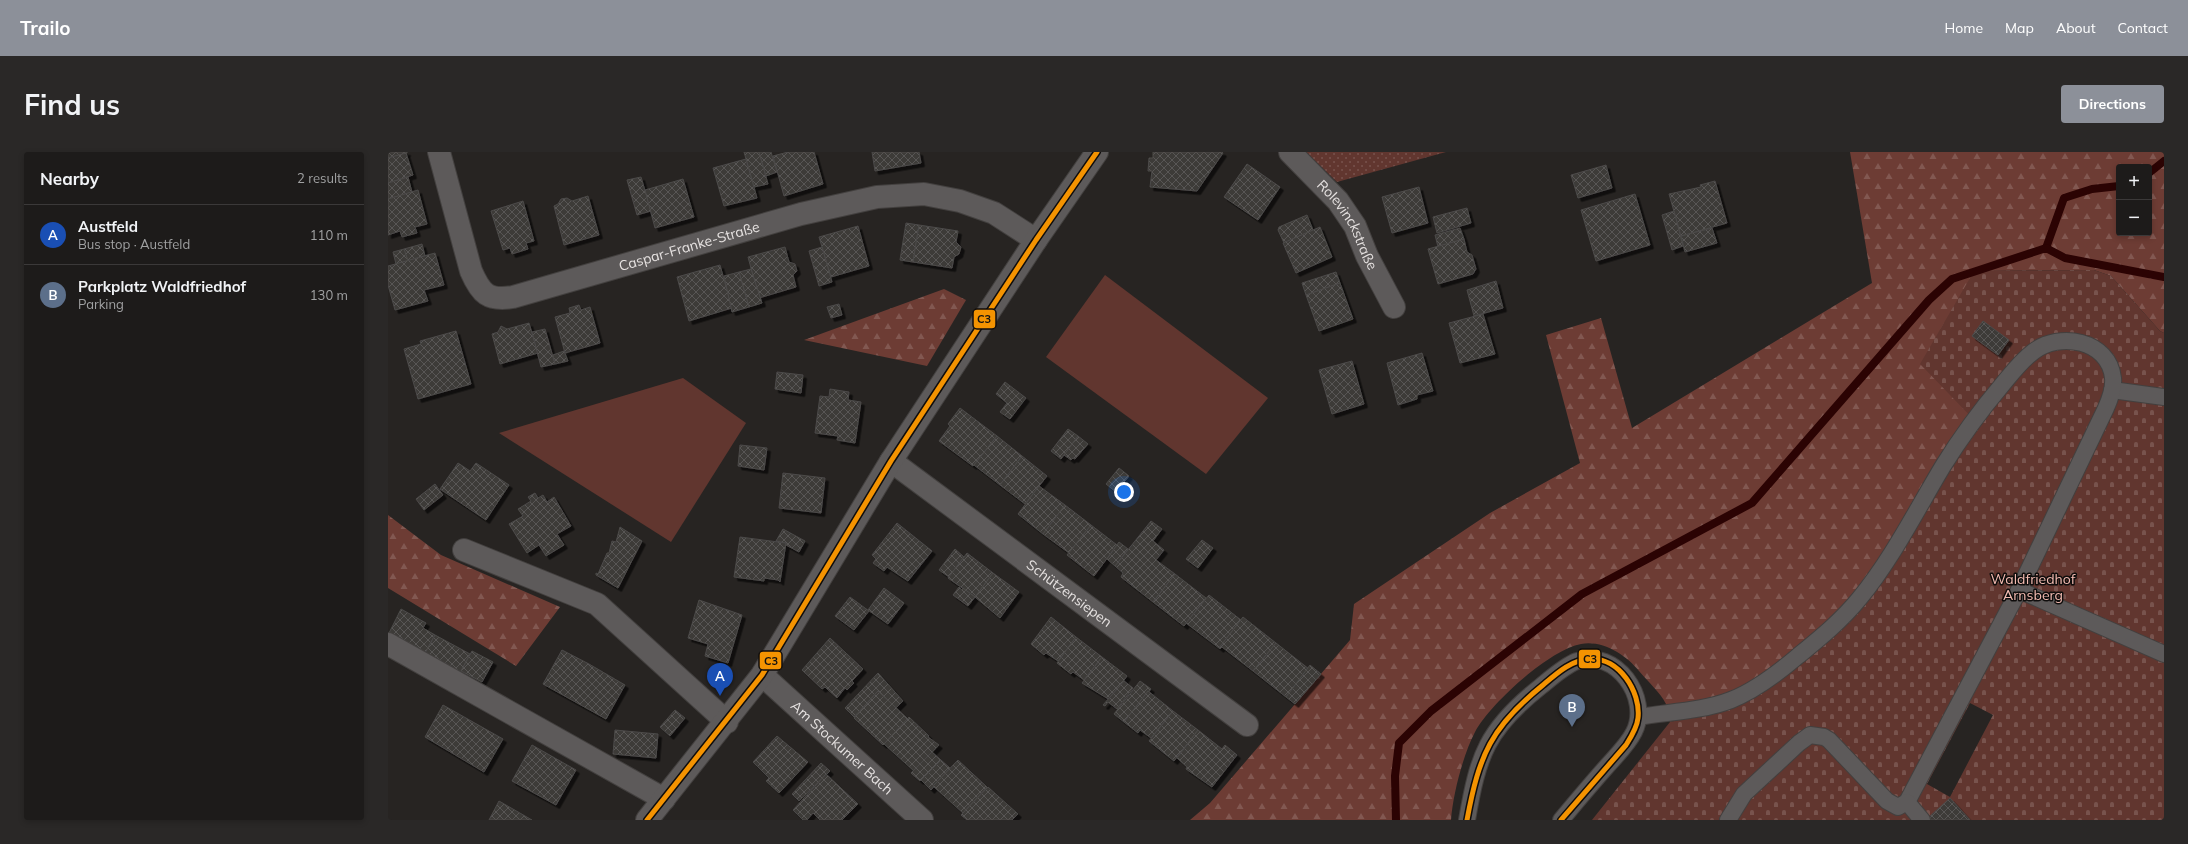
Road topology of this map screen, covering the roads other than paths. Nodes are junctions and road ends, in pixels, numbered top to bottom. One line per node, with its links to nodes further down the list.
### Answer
1 (439, 152): 4 (street, Caspar-Franke-Straße)
2 (1097, 152): 4 (street)
3 (1290, 152): 5 (street, Rolevinckstraße)
4 (1036, 240): 8 (street)
5 (1394, 307)
6 (2112, 390): 7 (lane); 10 (lane); 14 (lane)
7 (2164, 397)
8 (891, 461): 13 (street); 16 (street, Schützensiepen)
9 (464, 550): 15 (street)
10 (2019, 590): 12 (lane); 18 (lane)
11 (388, 644): 17 (street)
12 (2164, 654)
13 (762, 675): 15 (street); 20 (street, Am Stockumer Bach)
14 (1638, 717): 21 (lane); 22 (lane)
15 (727, 722): 17 (street)
16 (1247, 725)
17 (664, 799): 19 (street)
18 (1907, 802): 23 (lane); 24 (lane)
19 (647, 820)
20 (922, 820)
21 (1467, 820)
22 (1561, 820)
23 (1728, 820)
24 (1922, 820)

